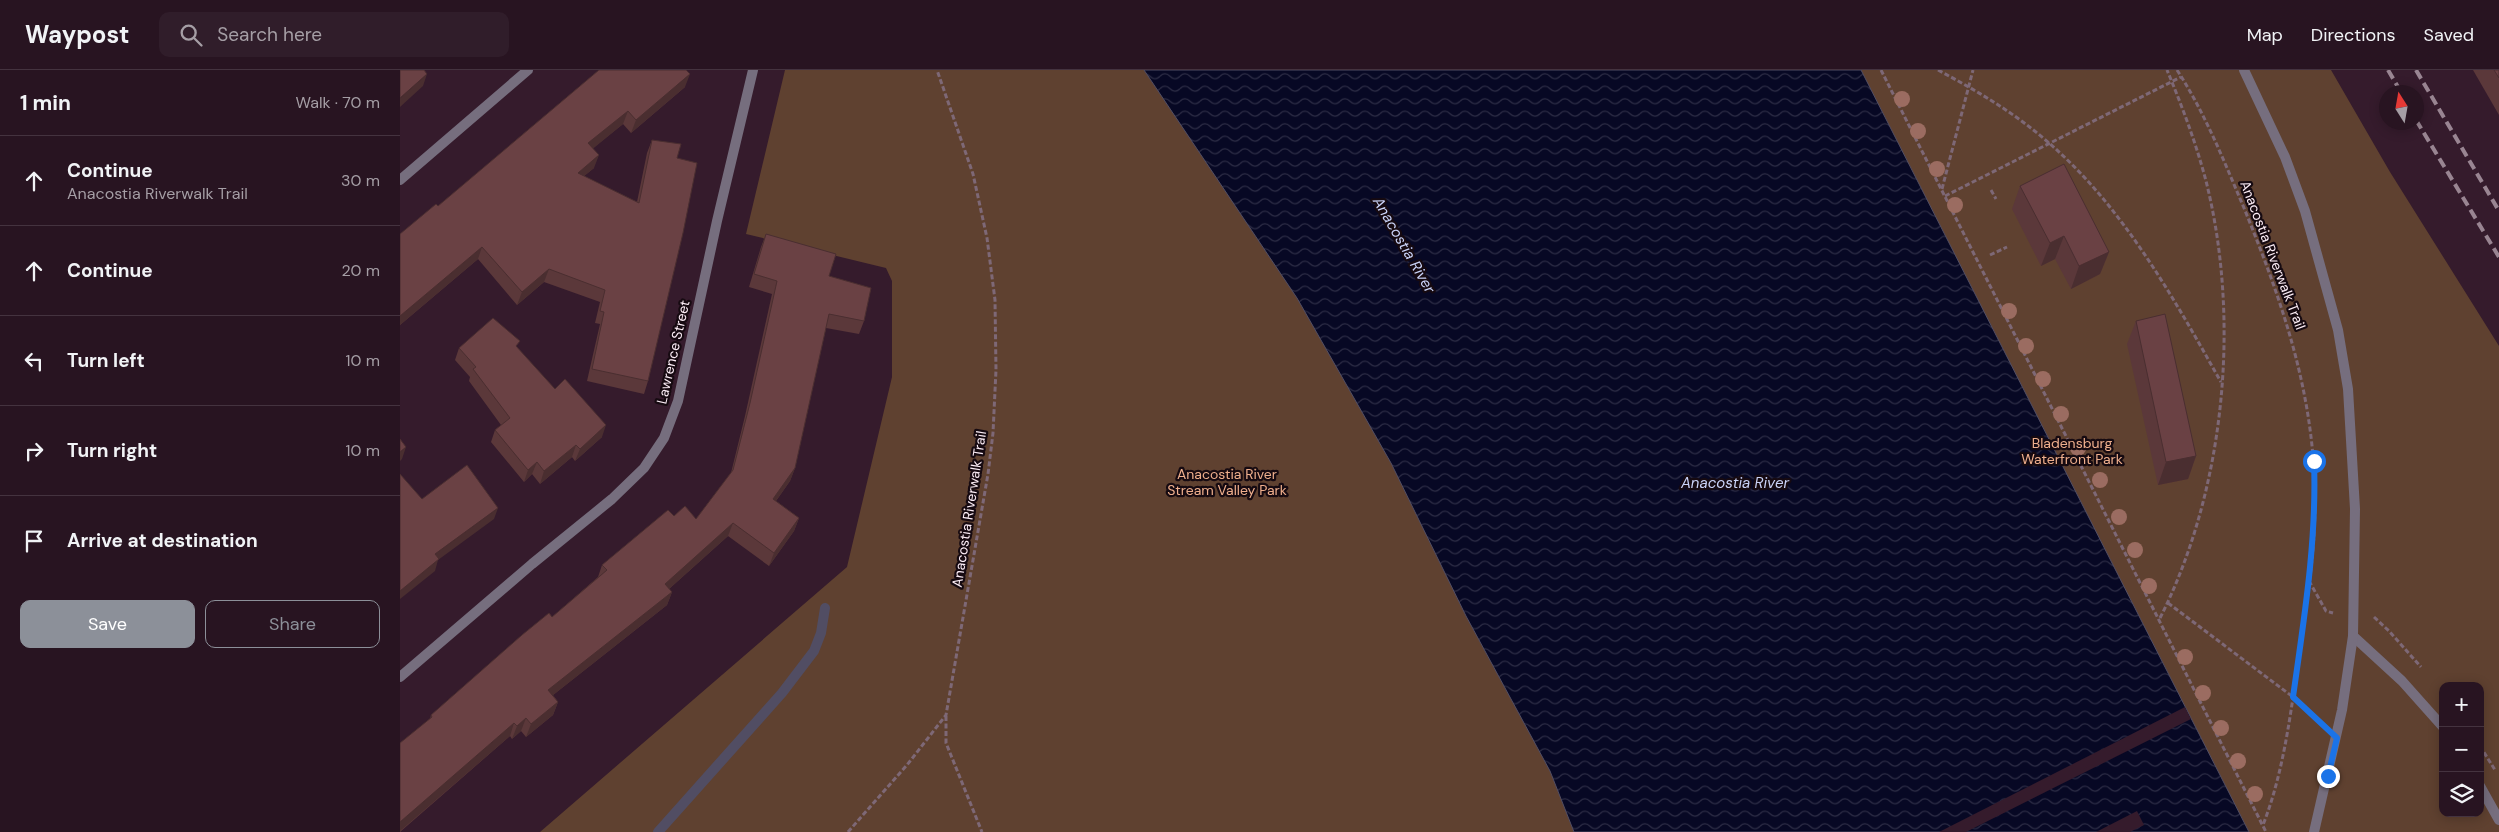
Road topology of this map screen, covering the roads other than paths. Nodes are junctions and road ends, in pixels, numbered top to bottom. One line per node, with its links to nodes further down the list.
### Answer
1 (528, 70): 4 (street)
2 (753, 70): 6 (street, Lawrence Street)
3 (2244, 70): 5 (street)
4 (400, 180)
5 (2352, 636): 7 (street); 10 (street)
6 (400, 677)
7 (2439, 723)
8 (2484, 793): 9 (street)
9 (2499, 820)
10 (2314, 832)

